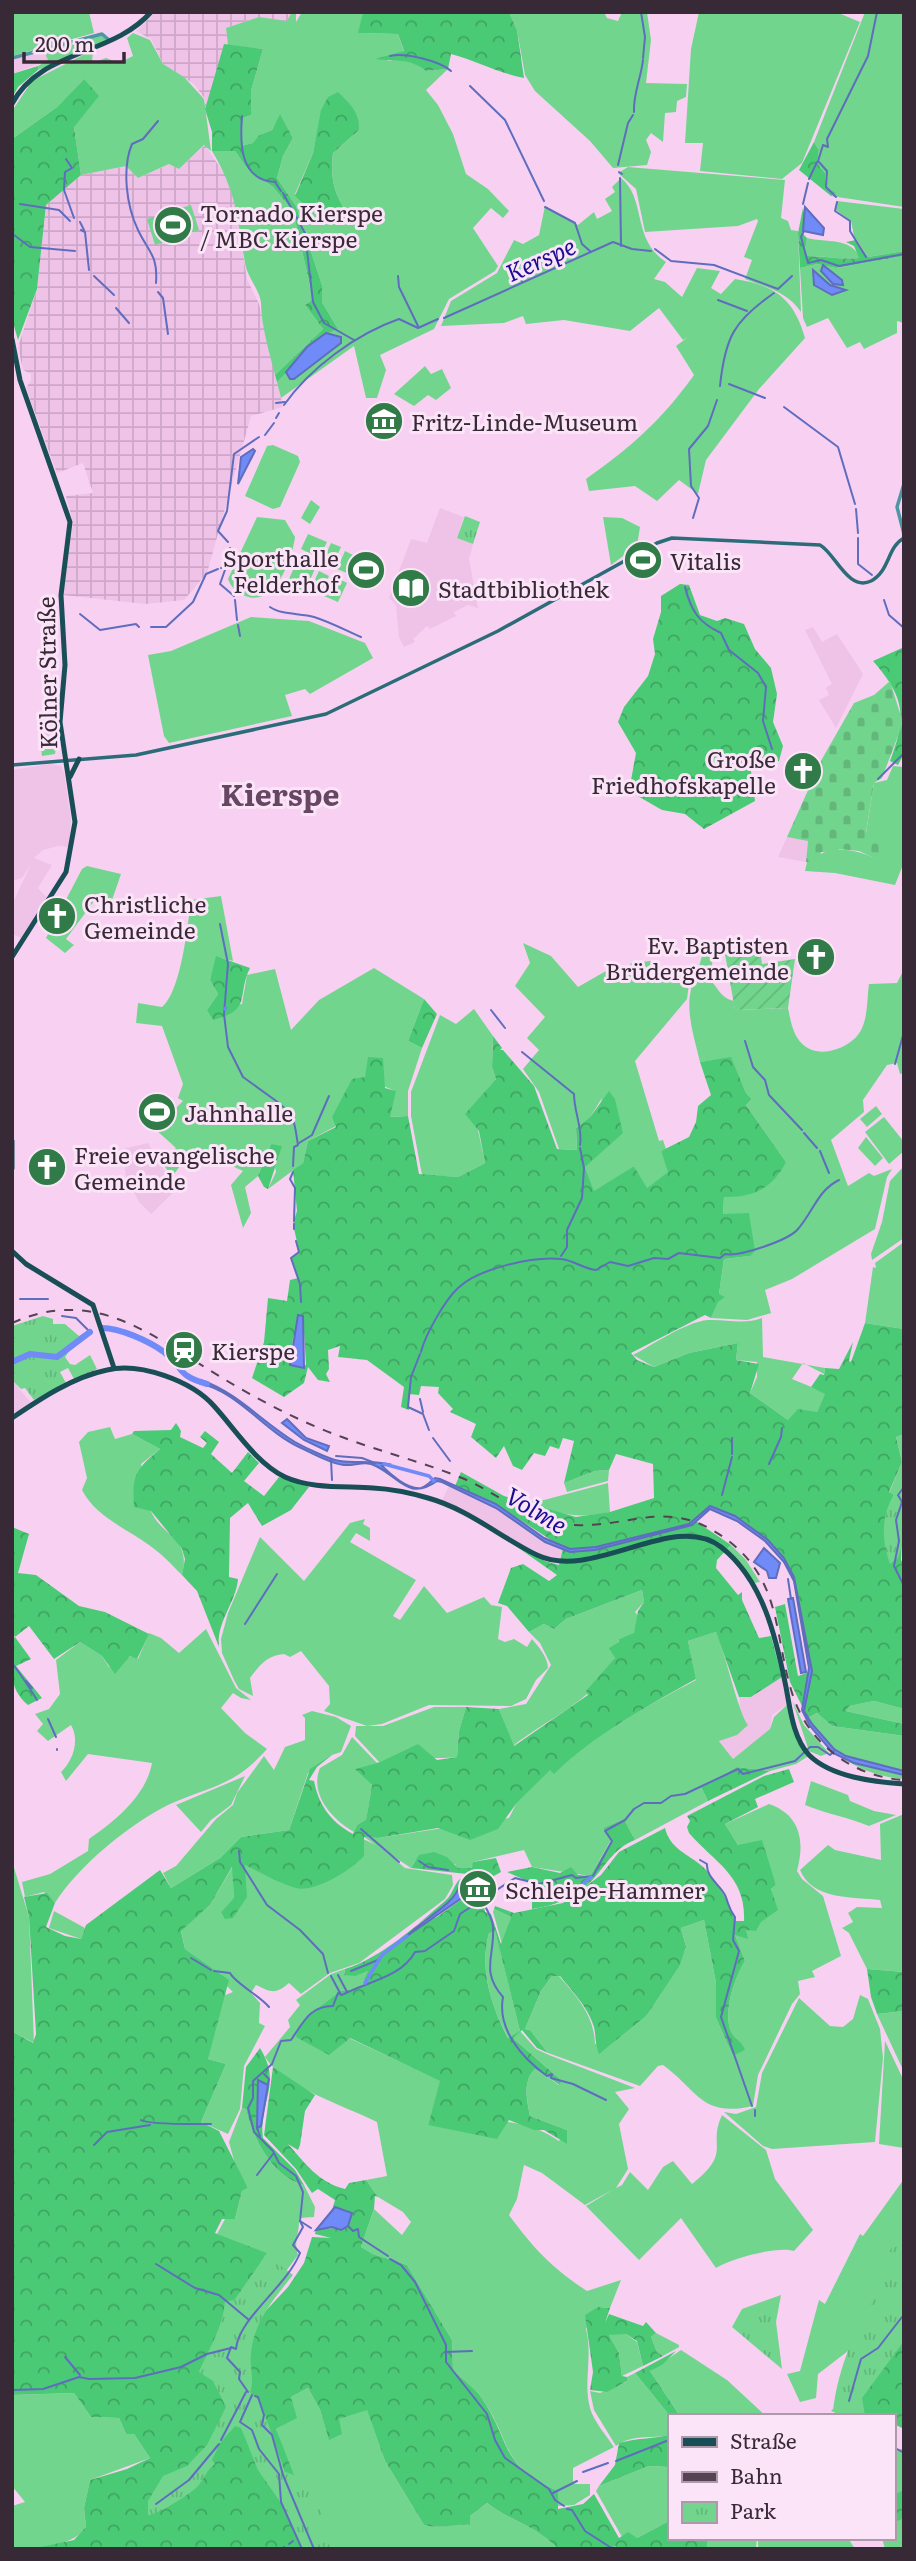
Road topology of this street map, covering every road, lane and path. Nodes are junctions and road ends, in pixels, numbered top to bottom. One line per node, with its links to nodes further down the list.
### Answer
1 (151, 12): 2 (main road)
2 (110, 42): 3 (street); 4 (main road)
3 (14, 57)
4 (12, 104)
5 (12, 339): 9 (main road, Kölner Straße)
6 (904, 484): 7 (street)
7 (904, 536): 8 (main road)
8 (79, 759): 9 (main road); 11 (main road)
9 (65, 760): 10 (main road); 11 (main road, Kölner Straße)
10 (12, 765)
11 (69, 780): 12 (main road, Kölner Straße)
12 (12, 957)
13 (12, 1141): 14 (main road)
14 (12, 1168)
15 (12, 1251): 16 (main road)
16 (114, 1368): 17 (main road); 18 (main road)
17 (12, 1418)
18 (904, 1784)

